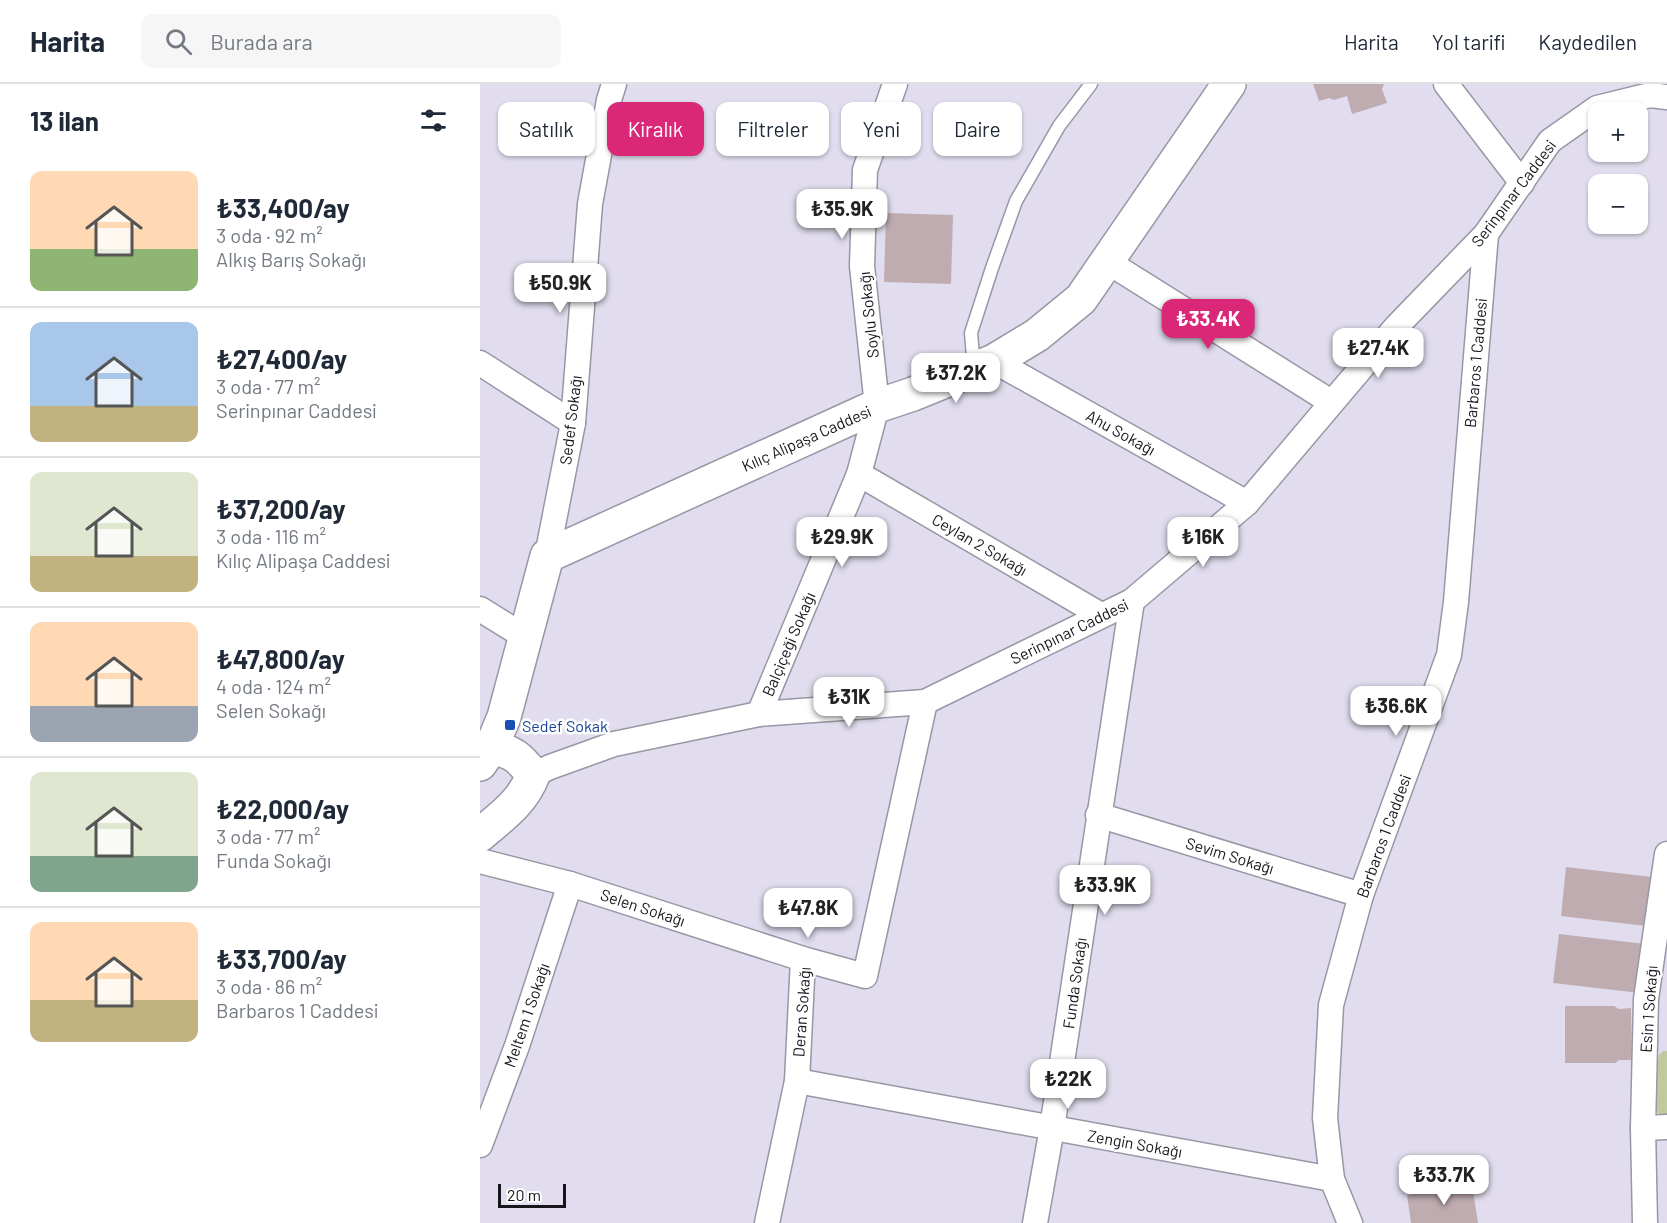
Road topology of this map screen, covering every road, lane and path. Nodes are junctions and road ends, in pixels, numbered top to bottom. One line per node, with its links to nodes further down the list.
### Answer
1 (614, 84): 14 (street, Sedef Sokağı)
2 (895, 84): 13 (street, Soylu Sokağı)
3 (1091, 84): 11 (lane)
4 (1229, 84): 9 (street, Kılıç Alipaşa Caddesi)
5 (1446, 84): 7 (street)
6 (1667, 97): 7 (street, Serinpınar Caddesi)
7 (1522, 183): 8 (street, Serinpınar Caddesi)
8 (1486, 234): 12 (street, Serinpınar Caddesi); 32 (street, Barbaros 1 Caddesi)
9 (1108, 262): 11 (street, Kılıç Alipaşa Caddesi); 12 (street)
10 (480, 363): 14 (street)
11 (984, 365): 13 (street, Kılıç Alipaşa Caddesi); 16 (street, Ahu Sokağı)
12 (1331, 402): 16 (street, Serinpınar Caddesi)
13 (877, 406): 15 (street, Balçiçeği Sokağı); 17 (street, Kılıç Alipaşa Caddesi)
14 (573, 423): 17 (street, Sedef Sokağı)
15 (859, 474): 20 (street, Ceylan 2 Sokağı); 23 (street, Balçiçeği Sokağı)
16 (1247, 503): 18 (street, Serinpınar Caddesi)
17 (547, 556): 21 (street, Sedef Sokağı)
18 (1132, 601): 20 (street, Serinpınar Caddesi); 27 (street, Funda Sokağı)
19 (480, 609): 21 (street)
20 (1101, 615): 22 (street, Serinpınar Caddesi)
21 (525, 637): 24 (street, Sedef Sokağı)
22 (925, 702): 23 (street, Serinpınar Caddesi); 33 (street, Deran Sokağı)
23 (759, 714): 25 (street, Serinpınar Caddesi)
24 (485, 756): 25 (street)
25 (533, 775): 26 (street)
26 (492, 808): 28 (street)
27 (1098, 815): 32 (street, Sevim Sokağı); 36 (street, Funda Sokağı)
28 (480, 835)
29 (1667, 854): 37 (street, Esin 1 Sokağı)
30 (480, 861): 31 (street, Selen Sokağı)
31 (570, 884): 33 (street, Selen Sokağı); 38 (street, Meltem 1 Sokağı)
32 (1361, 895): 39 (street, Barbaros 1 Caddesi)
33 (803, 959): 34 (street, Deran Sokağı)
34 (797, 1081): 36 (street, Zengin Sokağı); 40 (street, Deran Sokağı)
35 (1667, 1127): 37 (street)
36 (1052, 1128): 39 (street, Zengin Sokağı); 41 (street, Funda Sokağı)
37 (1643, 1128): 43 (street, Esin 1 Sokağı)
38 (480, 1145)
39 (1332, 1179): 42 (street, Barbaros 1 Caddesi)
40 (767, 1223)
41 (1035, 1223)
42 (1350, 1223)
43 (1645, 1223)

